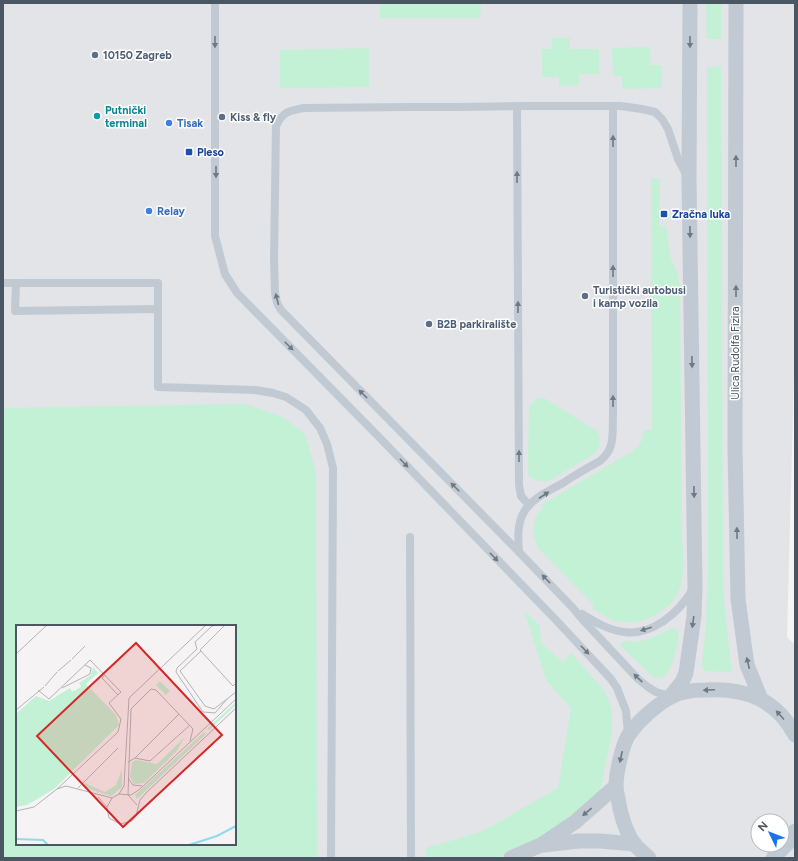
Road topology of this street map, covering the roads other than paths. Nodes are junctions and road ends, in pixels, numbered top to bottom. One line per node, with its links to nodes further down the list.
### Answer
1 (215, 3): 18 (lane, one-way to 18)
2 (690, 3): 6 (street, one-way to 6)
3 (736, 3): 16 (street, Ulica Rudolfa Fizira, one-way to 3)
4 (517, 106): 5 (lane); 10 (lane, one-way to 4); 12 (lane, one-way to 4)
5 (613, 106): 6 (lane); 10 (lane, one-way to 5)
6 (689, 180): 13 (street, one-way to 13)
7 (3, 283): 8 (lane)
8 (16, 283): 9 (lane); 9 (lane)
9 (158, 309): 23 (lane)
10 (529, 506): 12 (lane)
11 (410, 537): 24 (lane)
12 (519, 552): 14 (lane, one-way to 12)
13 (695, 586): 14 (lane, one-way to 14); 15 (street, one-way to 15)
14 (573, 608): 15 (lane, one-way to 14)
15 (671, 696): 16 (street, one-way to 15); 18 (street)
16 (761, 699): 17 (street, one-way to 16)
17 (795, 735)
18 (628, 736): 19 (street, one-way to 19)
19 (616, 786): 21 (street); 22 (street, one-way to 22)
20 (795, 831): 27 (street)
21 (635, 844): 22 (street); 26 (street)
22 (541, 845): 25 (street)
23 (332, 858)
24 (411, 858)
25 (511, 858)
26 (650, 858)
27 (773, 858)

